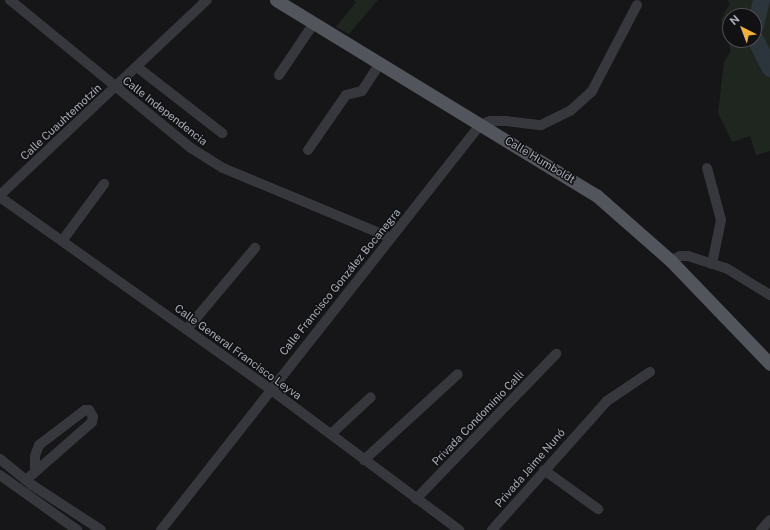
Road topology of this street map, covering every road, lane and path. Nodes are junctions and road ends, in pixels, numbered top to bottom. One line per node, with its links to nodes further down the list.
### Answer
1 (10, 0): 9 (street, Calle Independencia)
2 (207, 0): 7 (street, Calle Cuauhtemotzín)
3 (276, 0): 5 (main road, Calle Humboldt)
4 (637, 5): 10 (street)
5 (314, 23): 6 (main road, Calle Humboldt); 8 (street)
6 (380, 63): 10 (main road, Calle Humboldt); 12 (street)
7 (137, 67): 9 (street, Calle Cuauhtemotzín); 11 (street)
8 (279, 75)
9 (116, 88): 15 (street, Calle Cuauhtemotzín); 16 (street, Calle Independencia)
10 (480, 125): 16 (street, Calle Francisco González Bocanegra); 19 (main road, Calle Humboldt)
11 (222, 133)
12 (308, 150)
13 (707, 168): 20 (street)
14 (104, 184): 17 (street)
15 (0, 196): 17 (street, Calle General Francisco Leyva)
16 (391, 238): 27 (street, Calle Francisco González Bocanegra)
17 (62, 241): 22 (street, Calle General Francisco Leyva)
18 (255, 248): 22 (street)
19 (671, 261): 20 (street); 24 (main road, Calle Humboldt)
20 (712, 264): 21 (street)
21 (770, 295)
22 (187, 329): 27 (street, Calle General Francisco Leyva)
23 (556, 354): 36 (street, Privada Condominio Calli)
24 (770, 364)
25 (650, 372): 32 (street, Privada Jaime Nunó)
26 (458, 374): 31 (street)
27 (270, 389): 29 (street, Calle General Francisco Leyva); 41 (street, Calle Francisco González Bocanegra)
28 (371, 397): 29 (street)
29 (331, 434): 31 (street, Calle General Francisco Leyva)
30 (0, 459): 35 (street)
31 (364, 460): 36 (street, Calle General Francisco Leyva)
32 (544, 470): 37 (street); 43 (street, Privada Jaime Nunó)
33 (35, 471): 33 (street); 35 (street)
34 (0, 475): 39 (street)
35 (26, 480): 40 (street)
36 (416, 499): 42 (street, Calle General Francisco Leyva)
37 (598, 510)
38 (770, 520): 44 (street)
39 (77, 530)
40 (100, 530)
41 (161, 530)
42 (459, 530)
43 (492, 530)
44 (761, 530)

